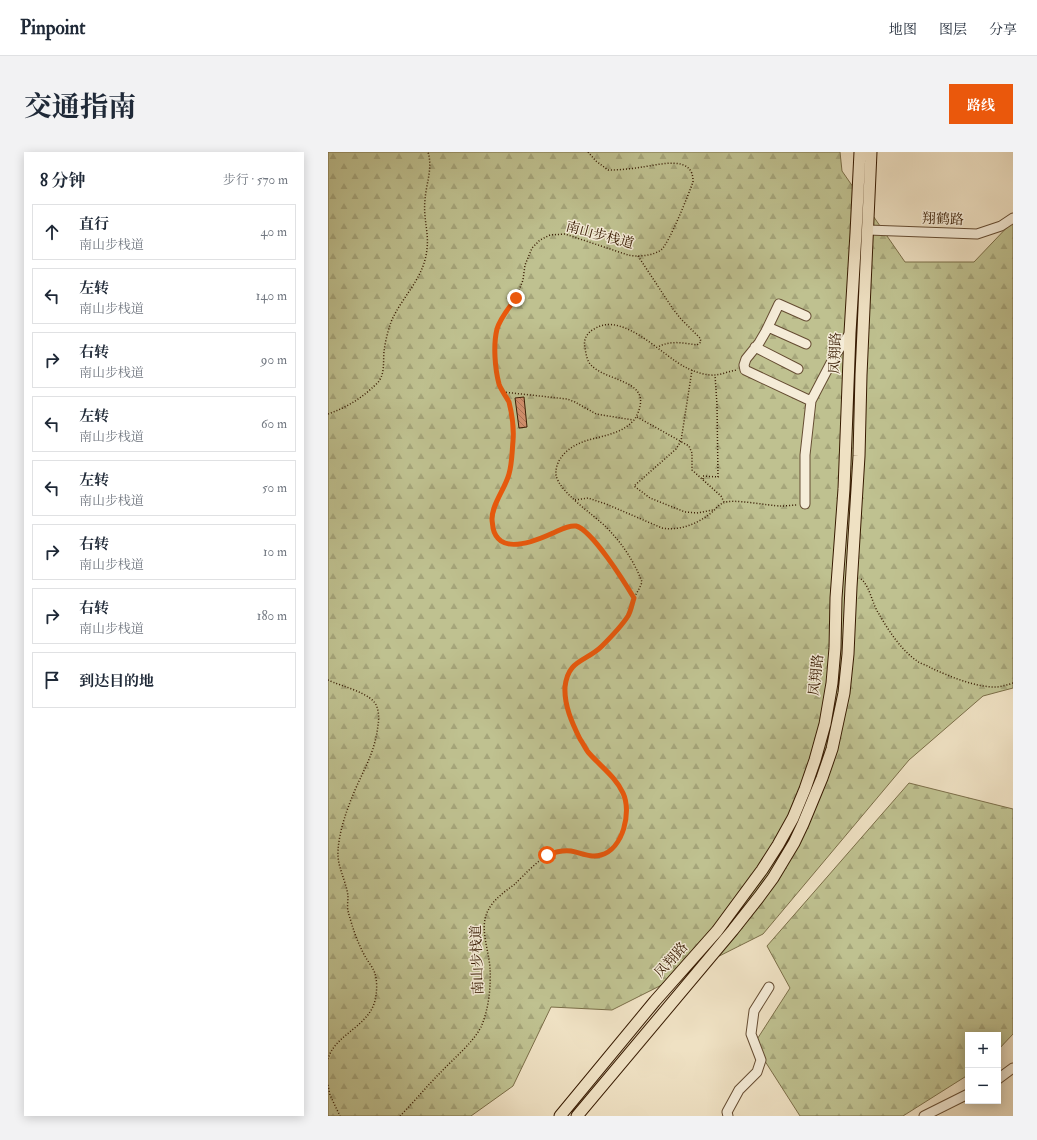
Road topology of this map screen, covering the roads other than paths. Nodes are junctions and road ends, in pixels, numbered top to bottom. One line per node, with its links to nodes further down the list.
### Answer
1 (860, 152): 7 (main road, 凤翔路)
2 (871, 152): 4 (main road, 凤翔路)
3 (1013, 218): 4 (street, 翔鹤路)
4 (868, 230): 18 (main road, 凤翔路)
5 (806, 316): 6 (street)
6 (768, 327): 8 (street); 9 (street)
7 (850, 333): 11 (street); 17 (main road, 凤翔路)
8 (806, 344)
9 (755, 347): 10 (street); 11 (street)
10 (798, 368)
11 (811, 401): 12 (street)
12 (805, 504)
13 (769, 987): 19 (street)
14 (1013, 1068): 15 (street)
15 (1001, 1077)
16 (965, 1096): 20 (street)
17 (560, 1116)
18 (577, 1116)
19 (728, 1116)
20 (924, 1116)

